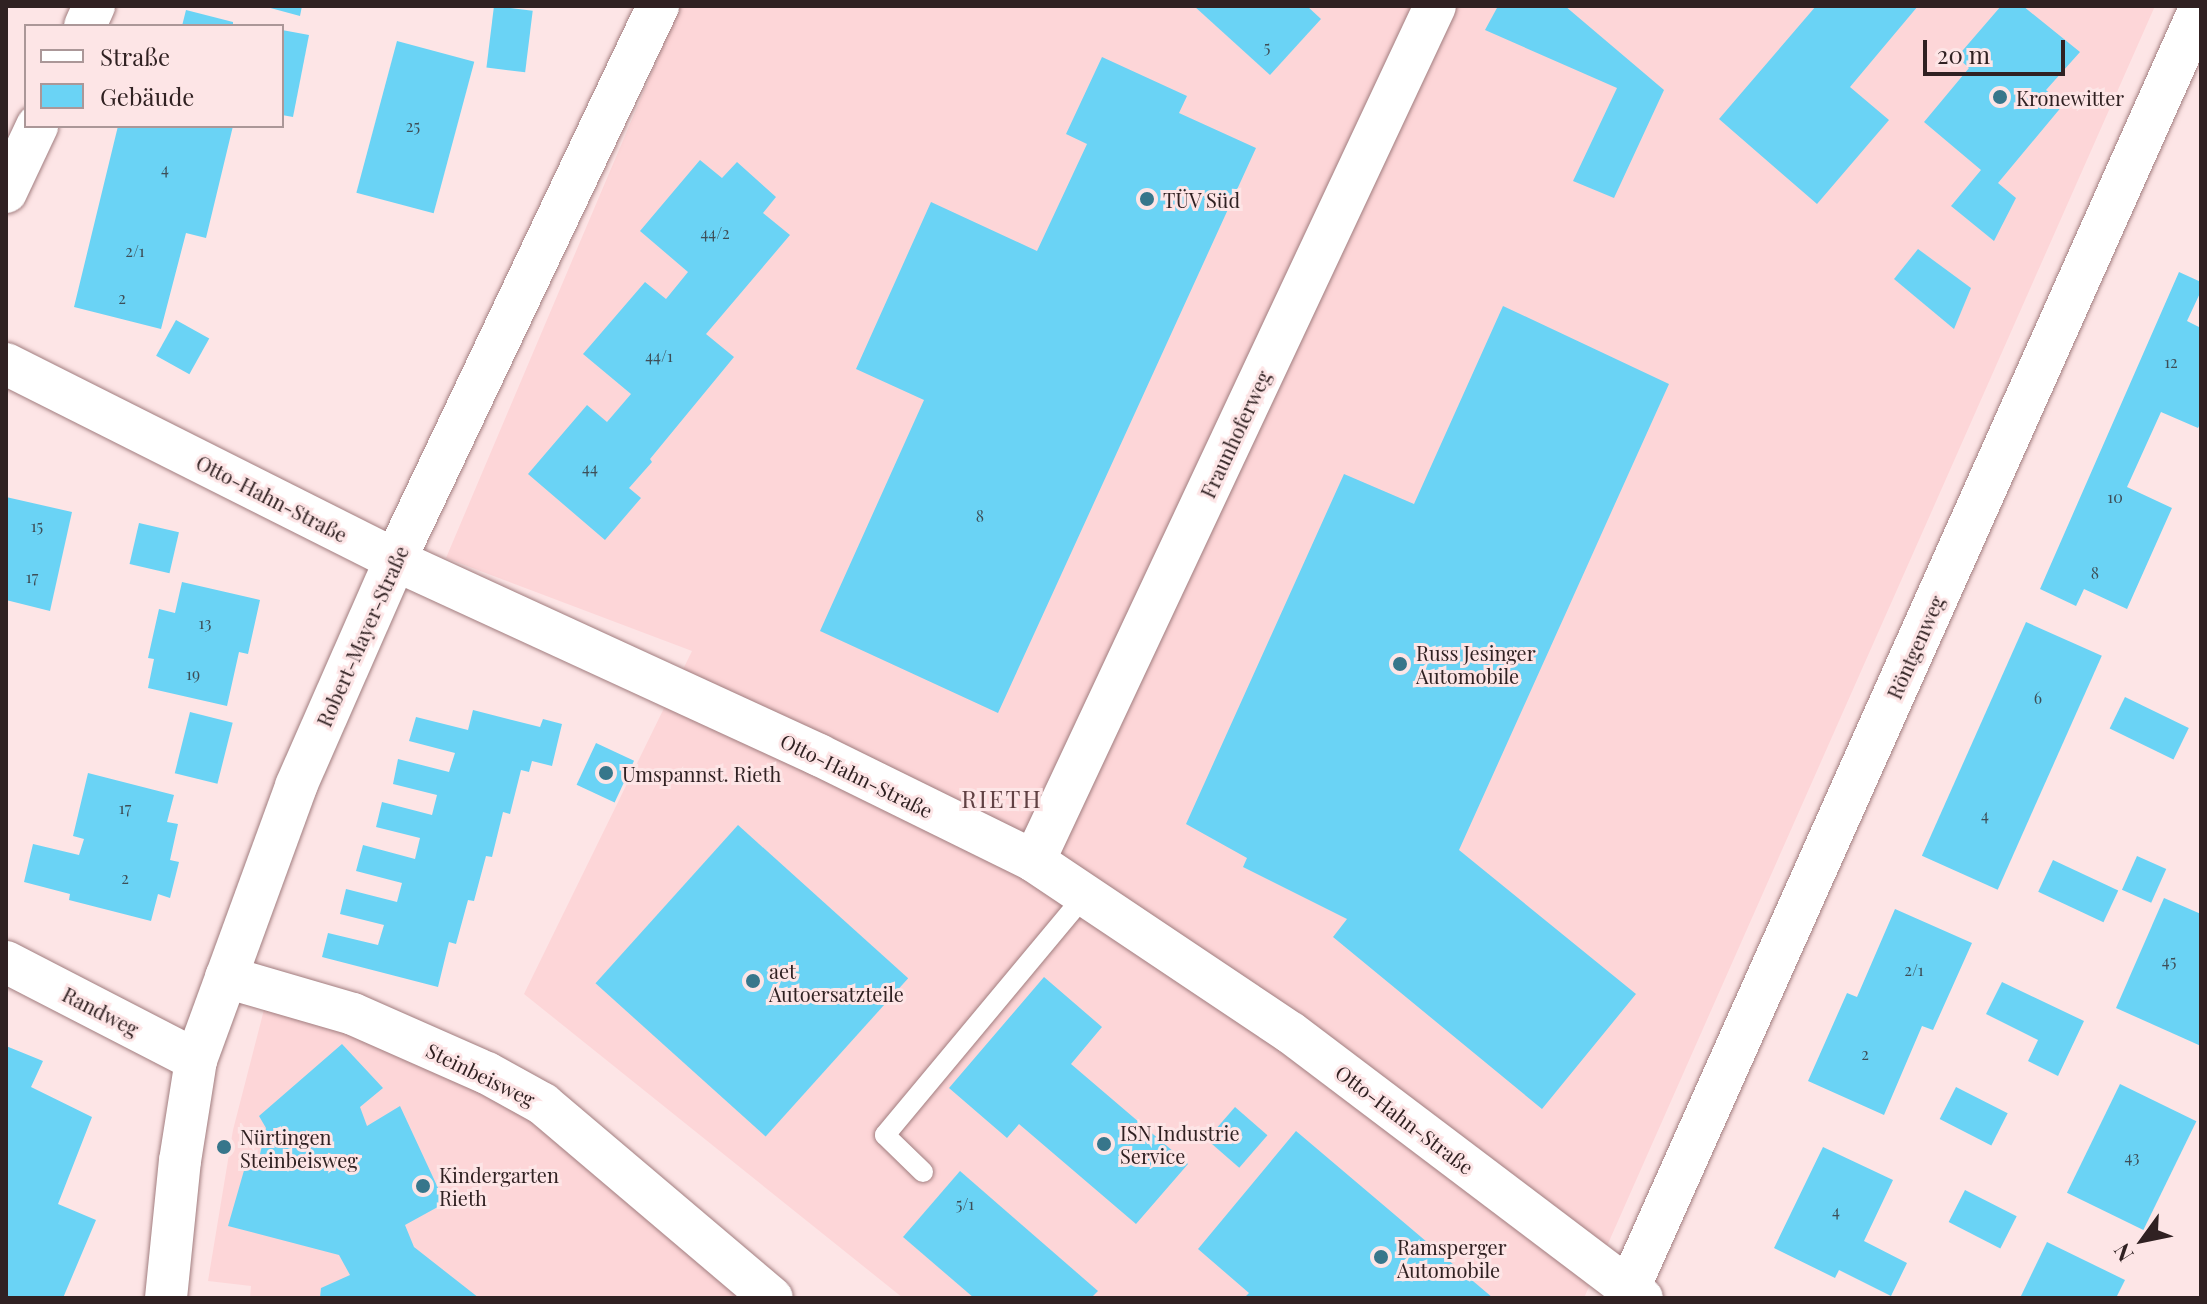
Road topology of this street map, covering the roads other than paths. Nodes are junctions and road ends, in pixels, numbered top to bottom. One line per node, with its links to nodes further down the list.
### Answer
1 (658, 6): 7 (street, Robert-Mayer-Straße)
2 (1435, 6): 8 (street, Fraunhoferweg)
3 (2201, 6): 14 (street, Röntgenweg)
4 (36, 128): 5 (street)
5 (6, 192)
6 (6, 364): 7 (street, Otto-Hahn-Straße)
7 (395, 560): 8 (street, Otto-Hahn-Straße); 11 (street, Robert-Mayer-Straße)
8 (1034, 861): 9 (street, Otto-Hahn-Straße)
9 (1085, 895): 13 (lane); 14 (street, Otto-Hahn-Straße)
10 (6, 962): 12 (street, Randweg)
11 (226, 977): 12 (street, Robert-Mayer-Straße); 16 (street, Steinbeisweg)
12 (196, 1060): 15 (street, Robert-Mayer-Straße)
13 (923, 1172)
14 (1635, 1293)
15 (166, 1298)
16 (772, 1298)

